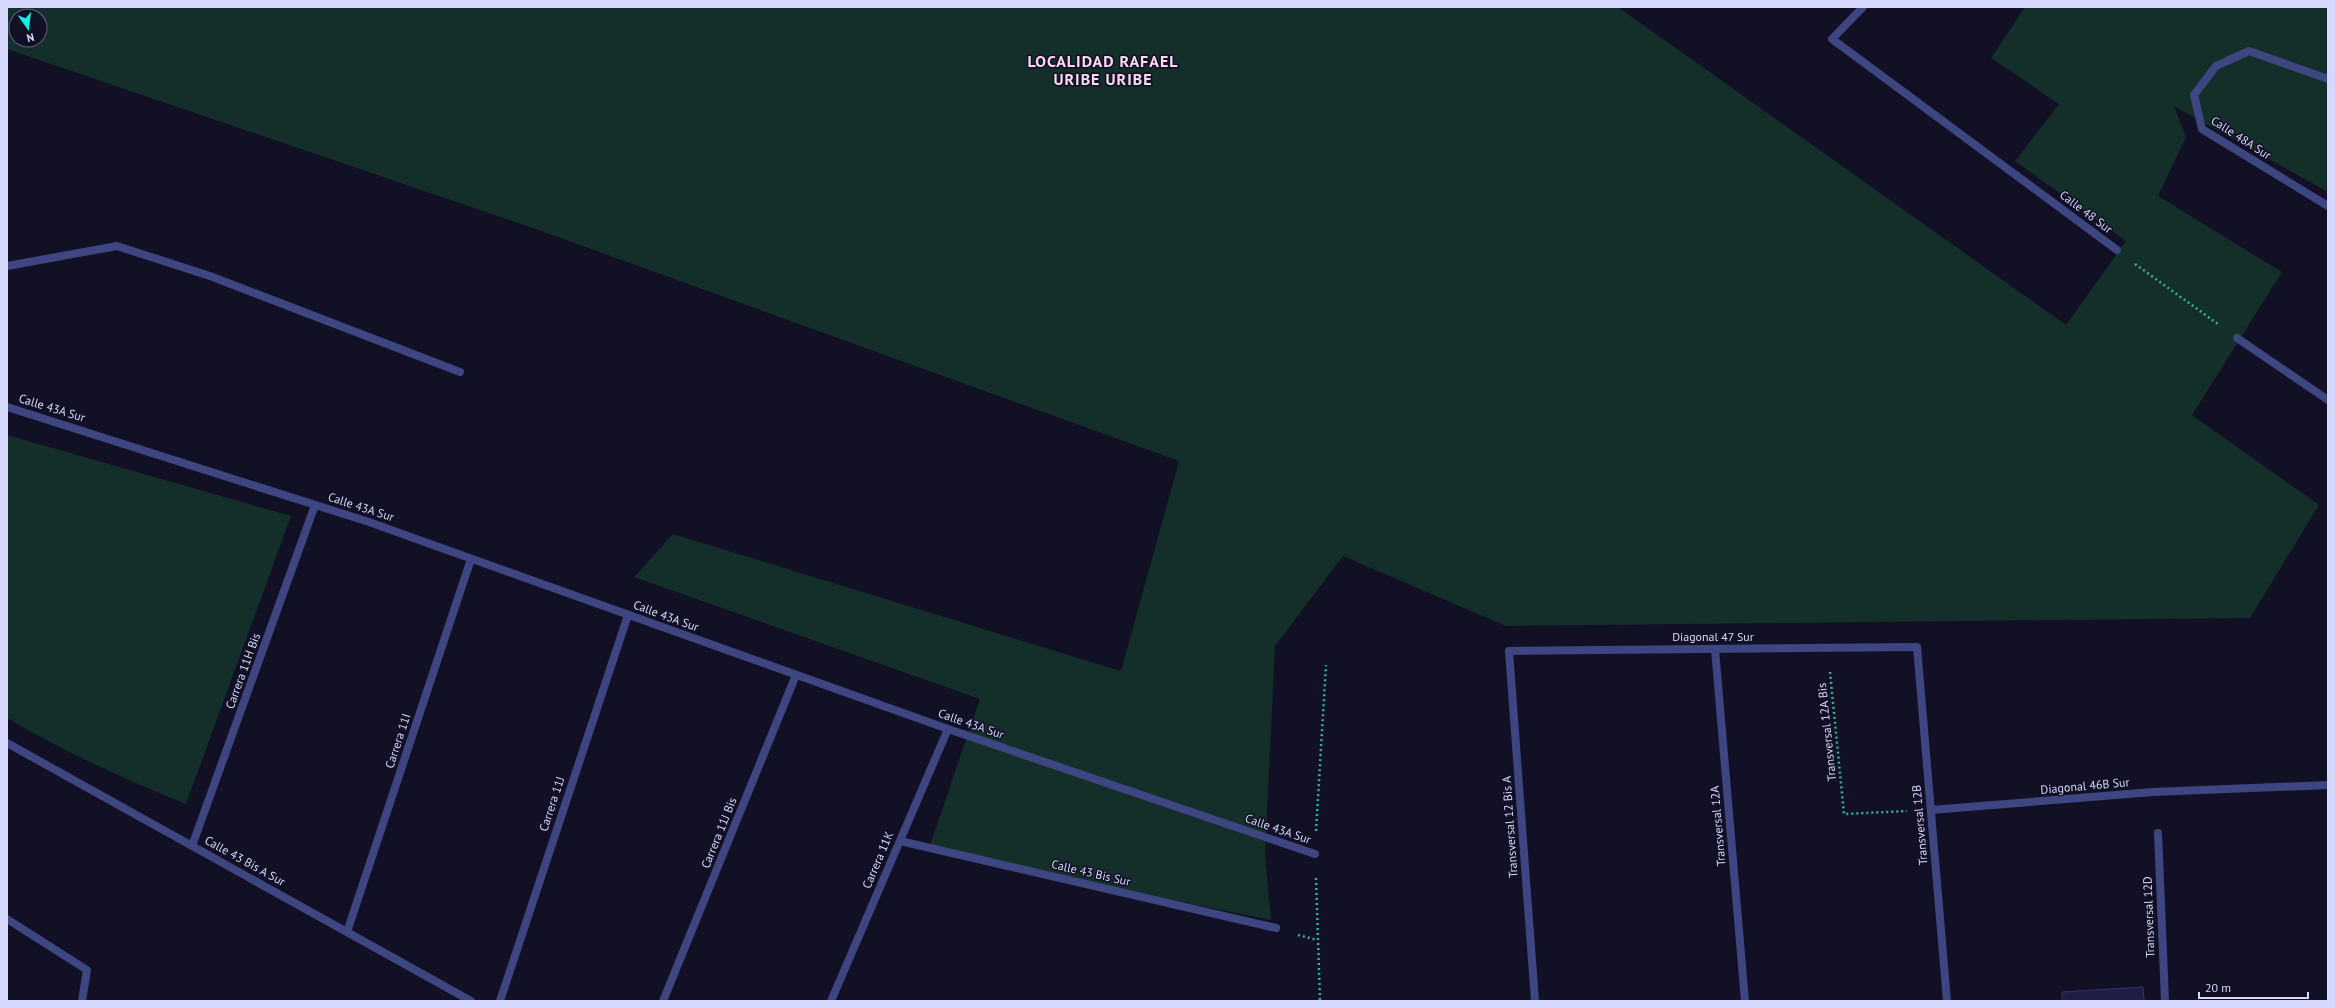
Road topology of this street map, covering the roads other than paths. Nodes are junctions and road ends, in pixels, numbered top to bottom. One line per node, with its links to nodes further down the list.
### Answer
1 (1863, 7): 4 (street, Calle 48 Sur)
2 (2328, 79): 3 (street, Calle 48A Sur)
3 (2328, 206)
4 (2117, 250)
5 (7, 266): 7 (street)
6 (2237, 338): 8 (street)
7 (460, 372)
8 (2328, 400)
9 (7, 407): 10 (street, Calle 43A Sur)
10 (315, 505): 11 (street, Calle 43A Sur); 23 (street, Carrera 11H Bis)
11 (471, 559): 12 (street, Calle 43A Sur); 27 (street, Carrera 11I)
12 (628, 615): 16 (street, Calle 43A Sur); 30 (street, Carrera 11J)
13 (1917, 647): 14 (street, Diagonal 47 Sur); 20 (street, Transversal 12B)
14 (1715, 649): 15 (street, Diagonal 47 Sur); 34 (street, Transversal 12A)
15 (1509, 651): 33 (street, Transversal 12 Bis A)
16 (796, 674): 17 (street, Calle 43A Sur); 31 (street, Carrera 11J Bis)
17 (948, 729): 22 (street, Carrera 11K); 24 (street, Calle 43A Sur)
18 (7, 743): 23 (street, Calle 43 Bis A Sur)
19 (2328, 785): 20 (street, Diagonal 46B Sur)
20 (1931, 810): 35 (street, Transversal 12B)
21 (2158, 833): 36 (street, Transversal 12D)
22 (900, 841): 26 (street, Calle 43 Bis Sur); 32 (street, Carrera 11K)
23 (192, 846): 27 (street, Calle 43 Bis A Sur)
24 (1315, 854)
25 (7, 919): 28 (street)
26 (1276, 928)
27 (347, 932): 29 (street, Calle 43 Bis A Sur)
28 (82, 1001)
29 (471, 1001)
30 (500, 1001)
31 (664, 1001)
32 (831, 1001)
33 (1535, 1001)
34 (1745, 1001)
35 (1947, 1001)
36 (2165, 1001)

